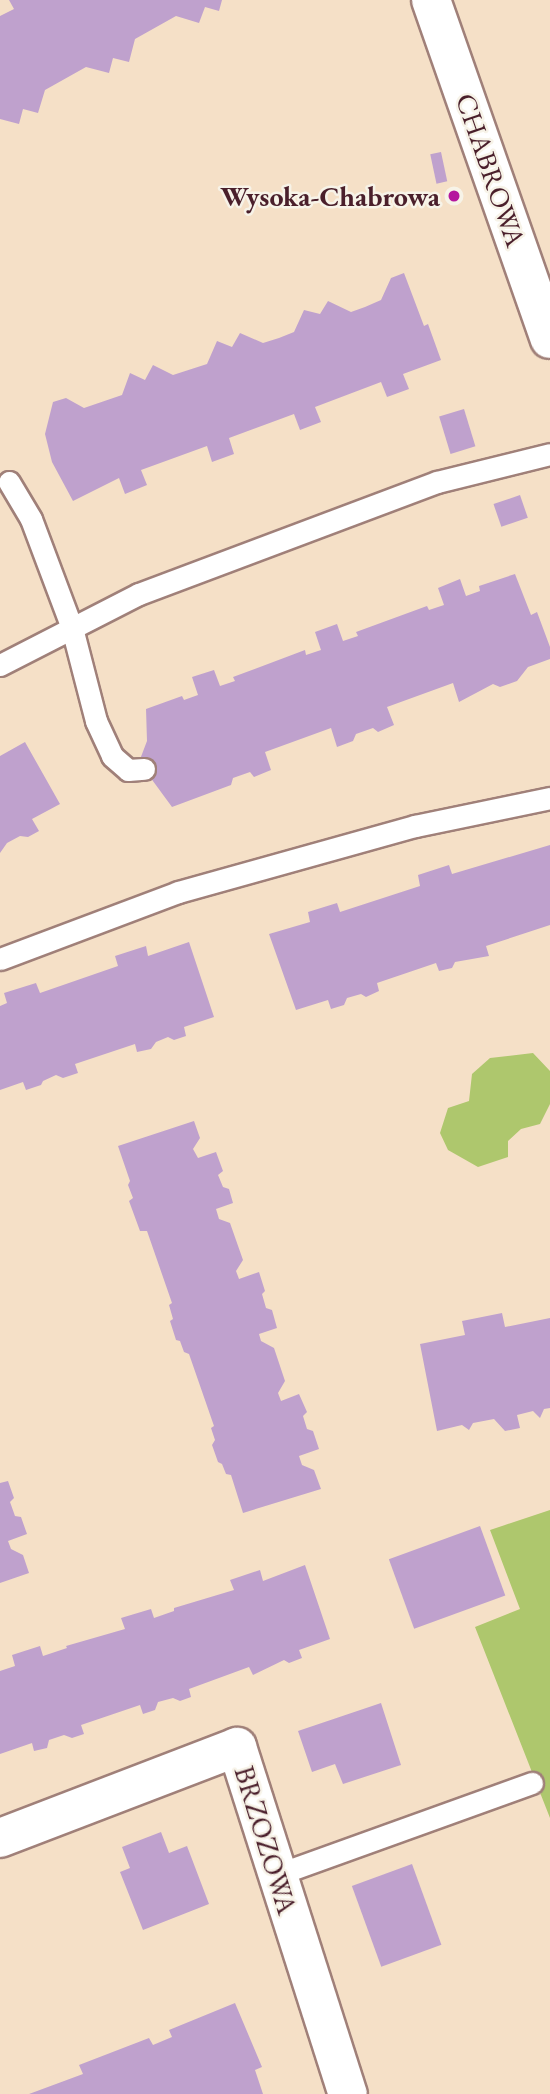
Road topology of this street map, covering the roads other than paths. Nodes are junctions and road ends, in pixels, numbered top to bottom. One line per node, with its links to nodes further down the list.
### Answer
1 (432, 0): 2 (street, CHABROWA)
2 (550, 340)
3 (550, 454): 5 (lane)
4 (9, 482): 5 (lane)
5 (72, 628): 6 (lane); 7 (lane)
6 (0, 665)
7 (144, 769)
8 (550, 798): 9 (lane)
9 (0, 959)
10 (532, 1783): 12 (lane)
11 (0, 1838): 12 (street, BRZOZOWA)
12 (276, 1875): 13 (street, BRZOZOWA)
13 (348, 2094)

